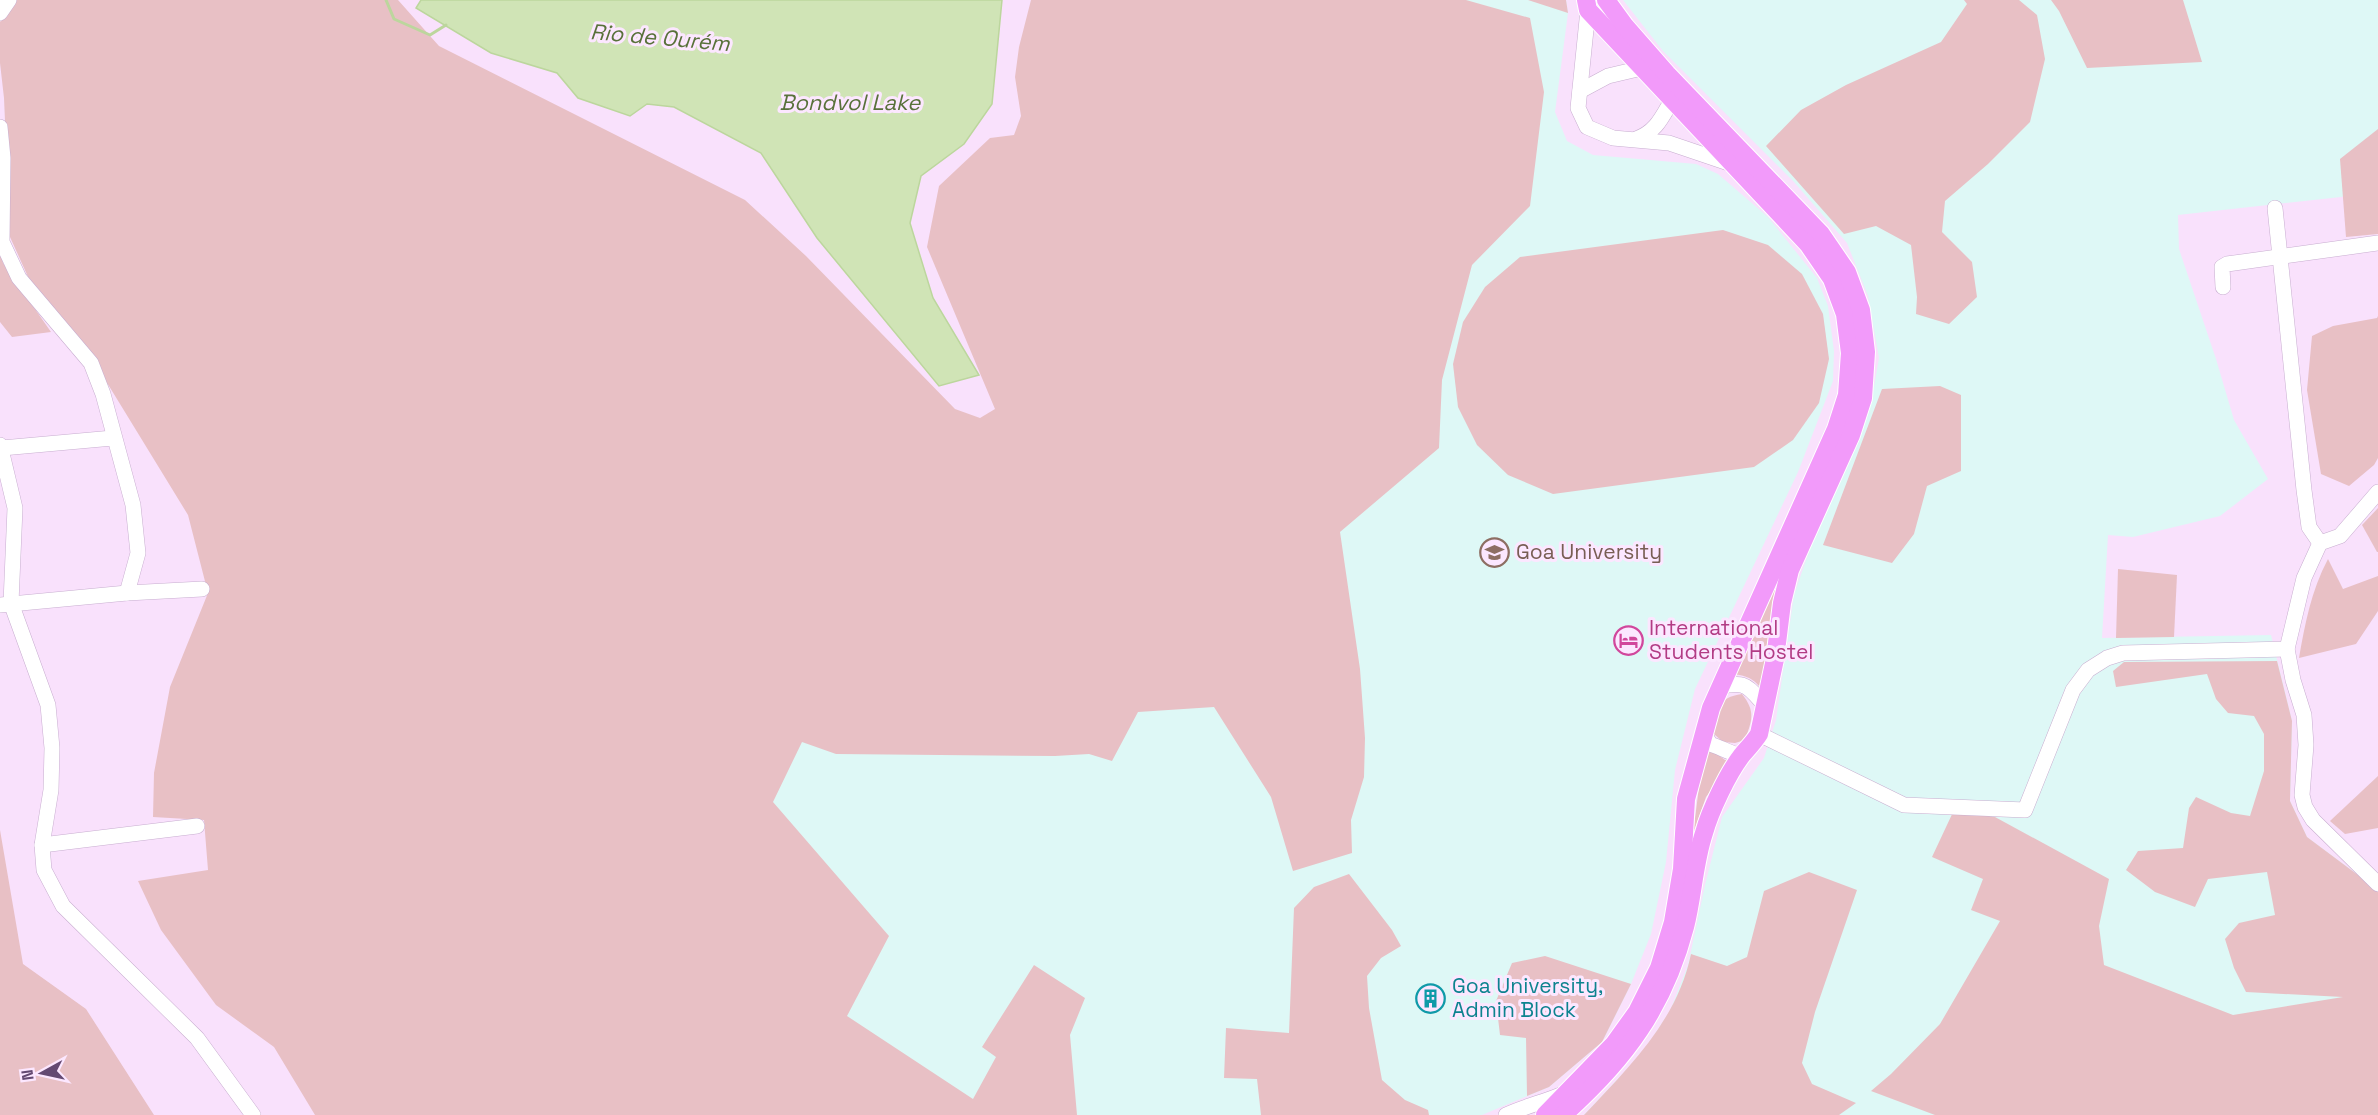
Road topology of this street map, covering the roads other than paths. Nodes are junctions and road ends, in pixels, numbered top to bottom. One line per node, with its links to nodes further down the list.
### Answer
1 (9, 0): 4 (street)
2 (1606, 0): 10 (main road)
3 (1587, 5): 5 (main road); 6 (street)
4 (0, 13)
5 (1642, 68): 6 (street); 7 (main road)
6 (1580, 91): 9 (street)
7 (1672, 100): 9 (street); 10 (main road)
8 (0, 127): 15 (street)
9 (1636, 139): 10 (street)
10 (1736, 159): 23 (main road); 24 (main road)
11 (2275, 208): 13 (street)
12 (2378, 243): 13 (street)
13 (2280, 257): 14 (street); 18 (street)
14 (2223, 287)
15 (113, 438): 16 (street); 20 (street)
16 (1, 447): 21 (street)
17 (2378, 492): 18 (street)
18 (2320, 543): 22 (street)
19 (202, 589): 20 (street)
20 (127, 593): 21 (street)
21 (5, 604): 28 (street)
22 (2287, 649): 24 (street); 29 (street)
23 (1719, 687): 24 (street); 25 (main road)
24 (1761, 717): 26 (main road)
25 (1703, 731): 26 (street); 30 (main road)
26 (1742, 756): 34 (main road)
27 (197, 826): 28 (street)
28 (42, 845): 31 (street)
29 (2378, 884)
30 (1566, 1093): 32 (street); 33 (main road)
31 (253, 1115)
32 (1506, 1115)
33 (1545, 1115)
34 (1563, 1115)

